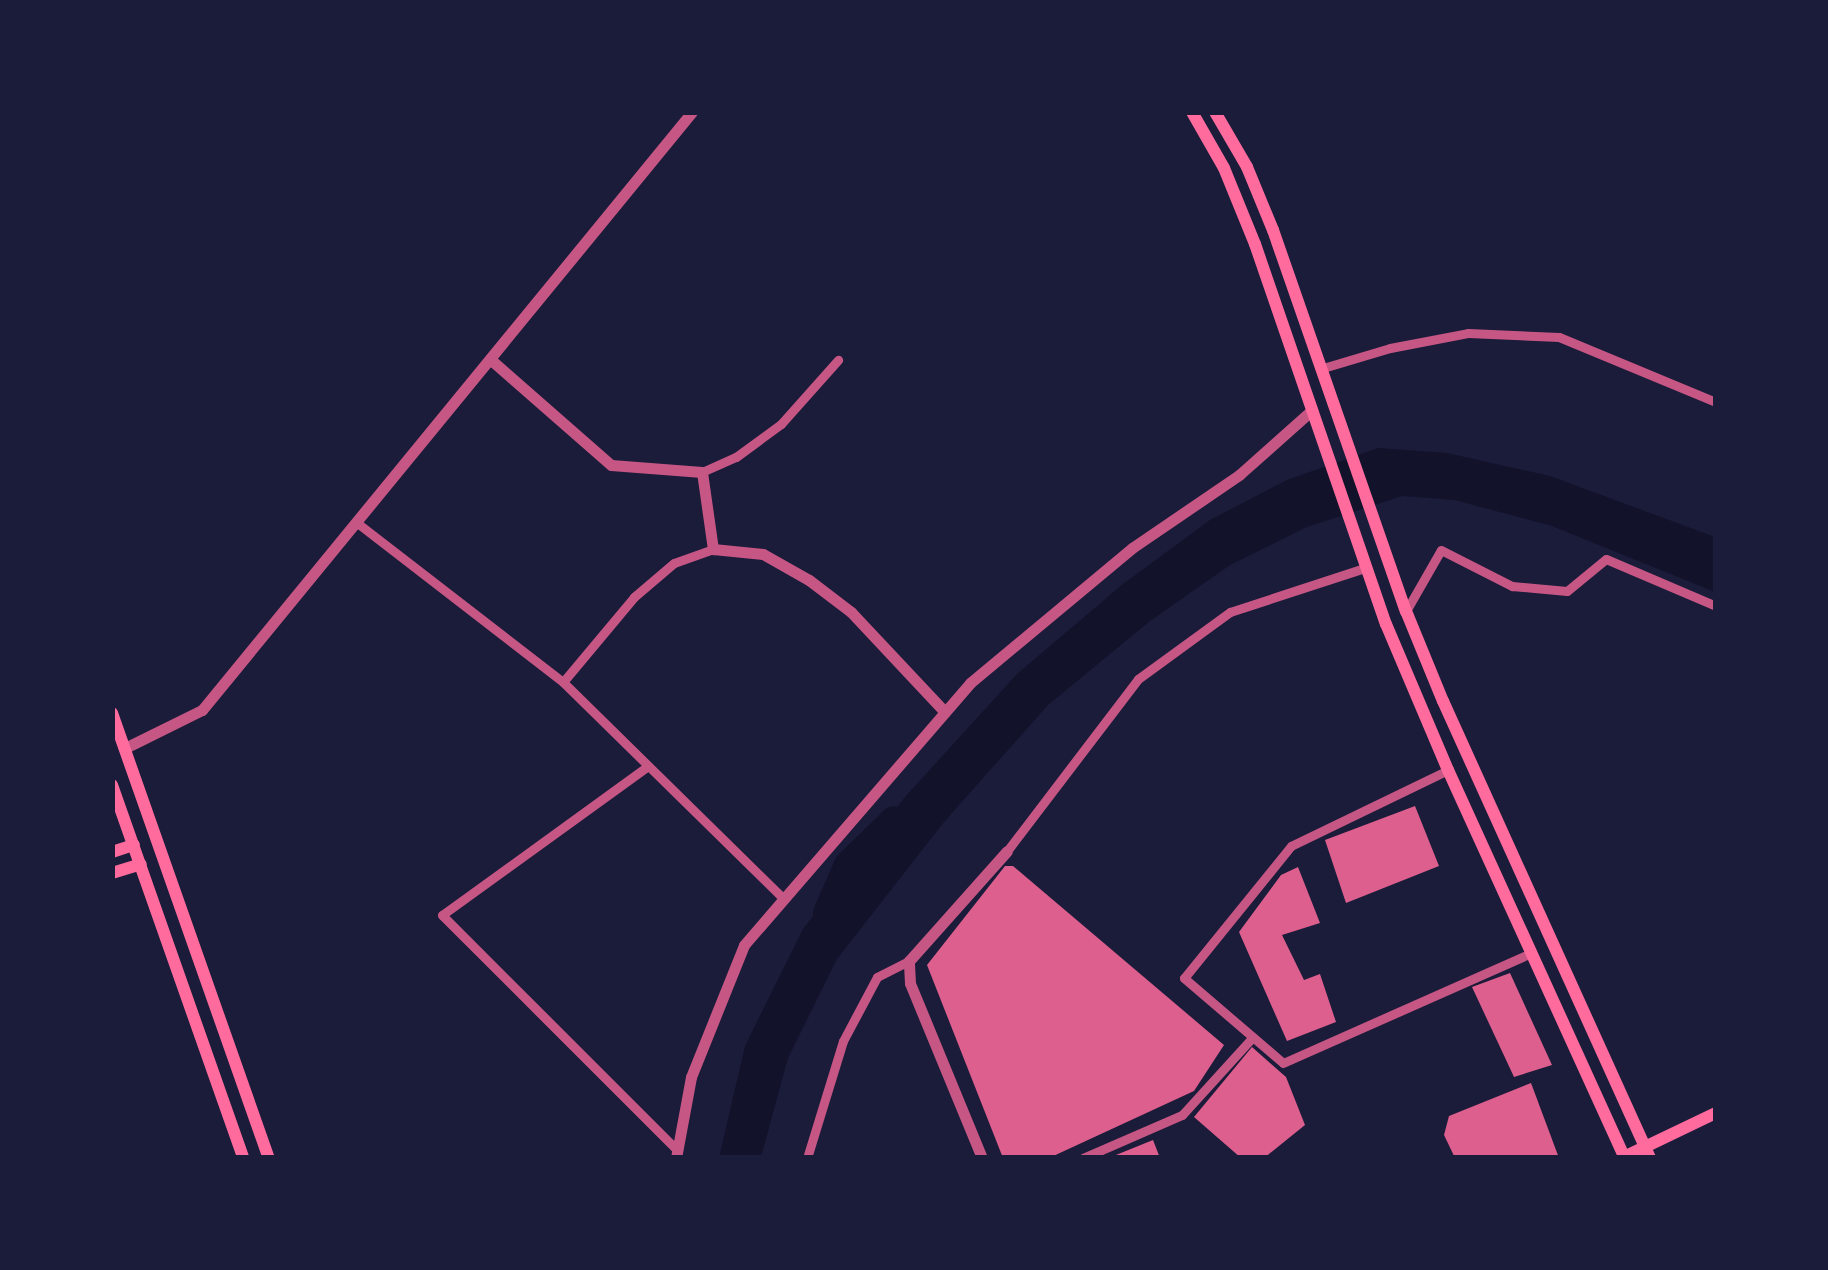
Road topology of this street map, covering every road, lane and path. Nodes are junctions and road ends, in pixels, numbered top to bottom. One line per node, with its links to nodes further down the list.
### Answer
1 (692, 112): 4 (street)
2 (1192, 112): 8 (main road)
3 (1215, 112): 6 (main road)
4 (490, 359): 9 (street); 10 (street)
5 (838, 360): 9 (street)
6 (1322, 368): 7 (street); 14 (main road)
7 (1716, 402)
8 (1312, 410): 12 (main road); 16 (street)
9 (702, 472): 11 (street)
10 (356, 522): 15 (street); 18 (street)
11 (713, 549): 15 (street); 16 (street)
12 (1365, 568): 20 (main road); 23 (street)
13 (1716, 606): 14 (street)
14 (1406, 611): 32 (main road)
15 (563, 682): 19 (street)
16 (944, 712): 27 (street)
17 (112, 713): 18 (main road)
18 (125, 748): 36 (main road)
19 (648, 766): 27 (street); 33 (street)
20 (1448, 770): 28 (main road); 30 (street)
21 (112, 785): 22 (main road)
22 (134, 845): 24 (main road); 25 (main road)
23 (1007, 851): 29 (street)
24 (112, 852)
25 (140, 864): 26 (main road); 35 (main road)
26 (112, 874)
27 (784, 899): 33 (street)
28 (1531, 953): 30 (street); 34 (main road)
29 (909, 962): 37 (street); 38 (street)
30 (1253, 1038): 39 (street)
31 (1716, 1113): 32 (main road)
32 (1648, 1153): 34 (main road)
33 (677, 1154)
34 (1624, 1157)
35 (243, 1158)
36 (268, 1158)
37 (807, 1158)
38 (982, 1158)
39 (1082, 1158)

